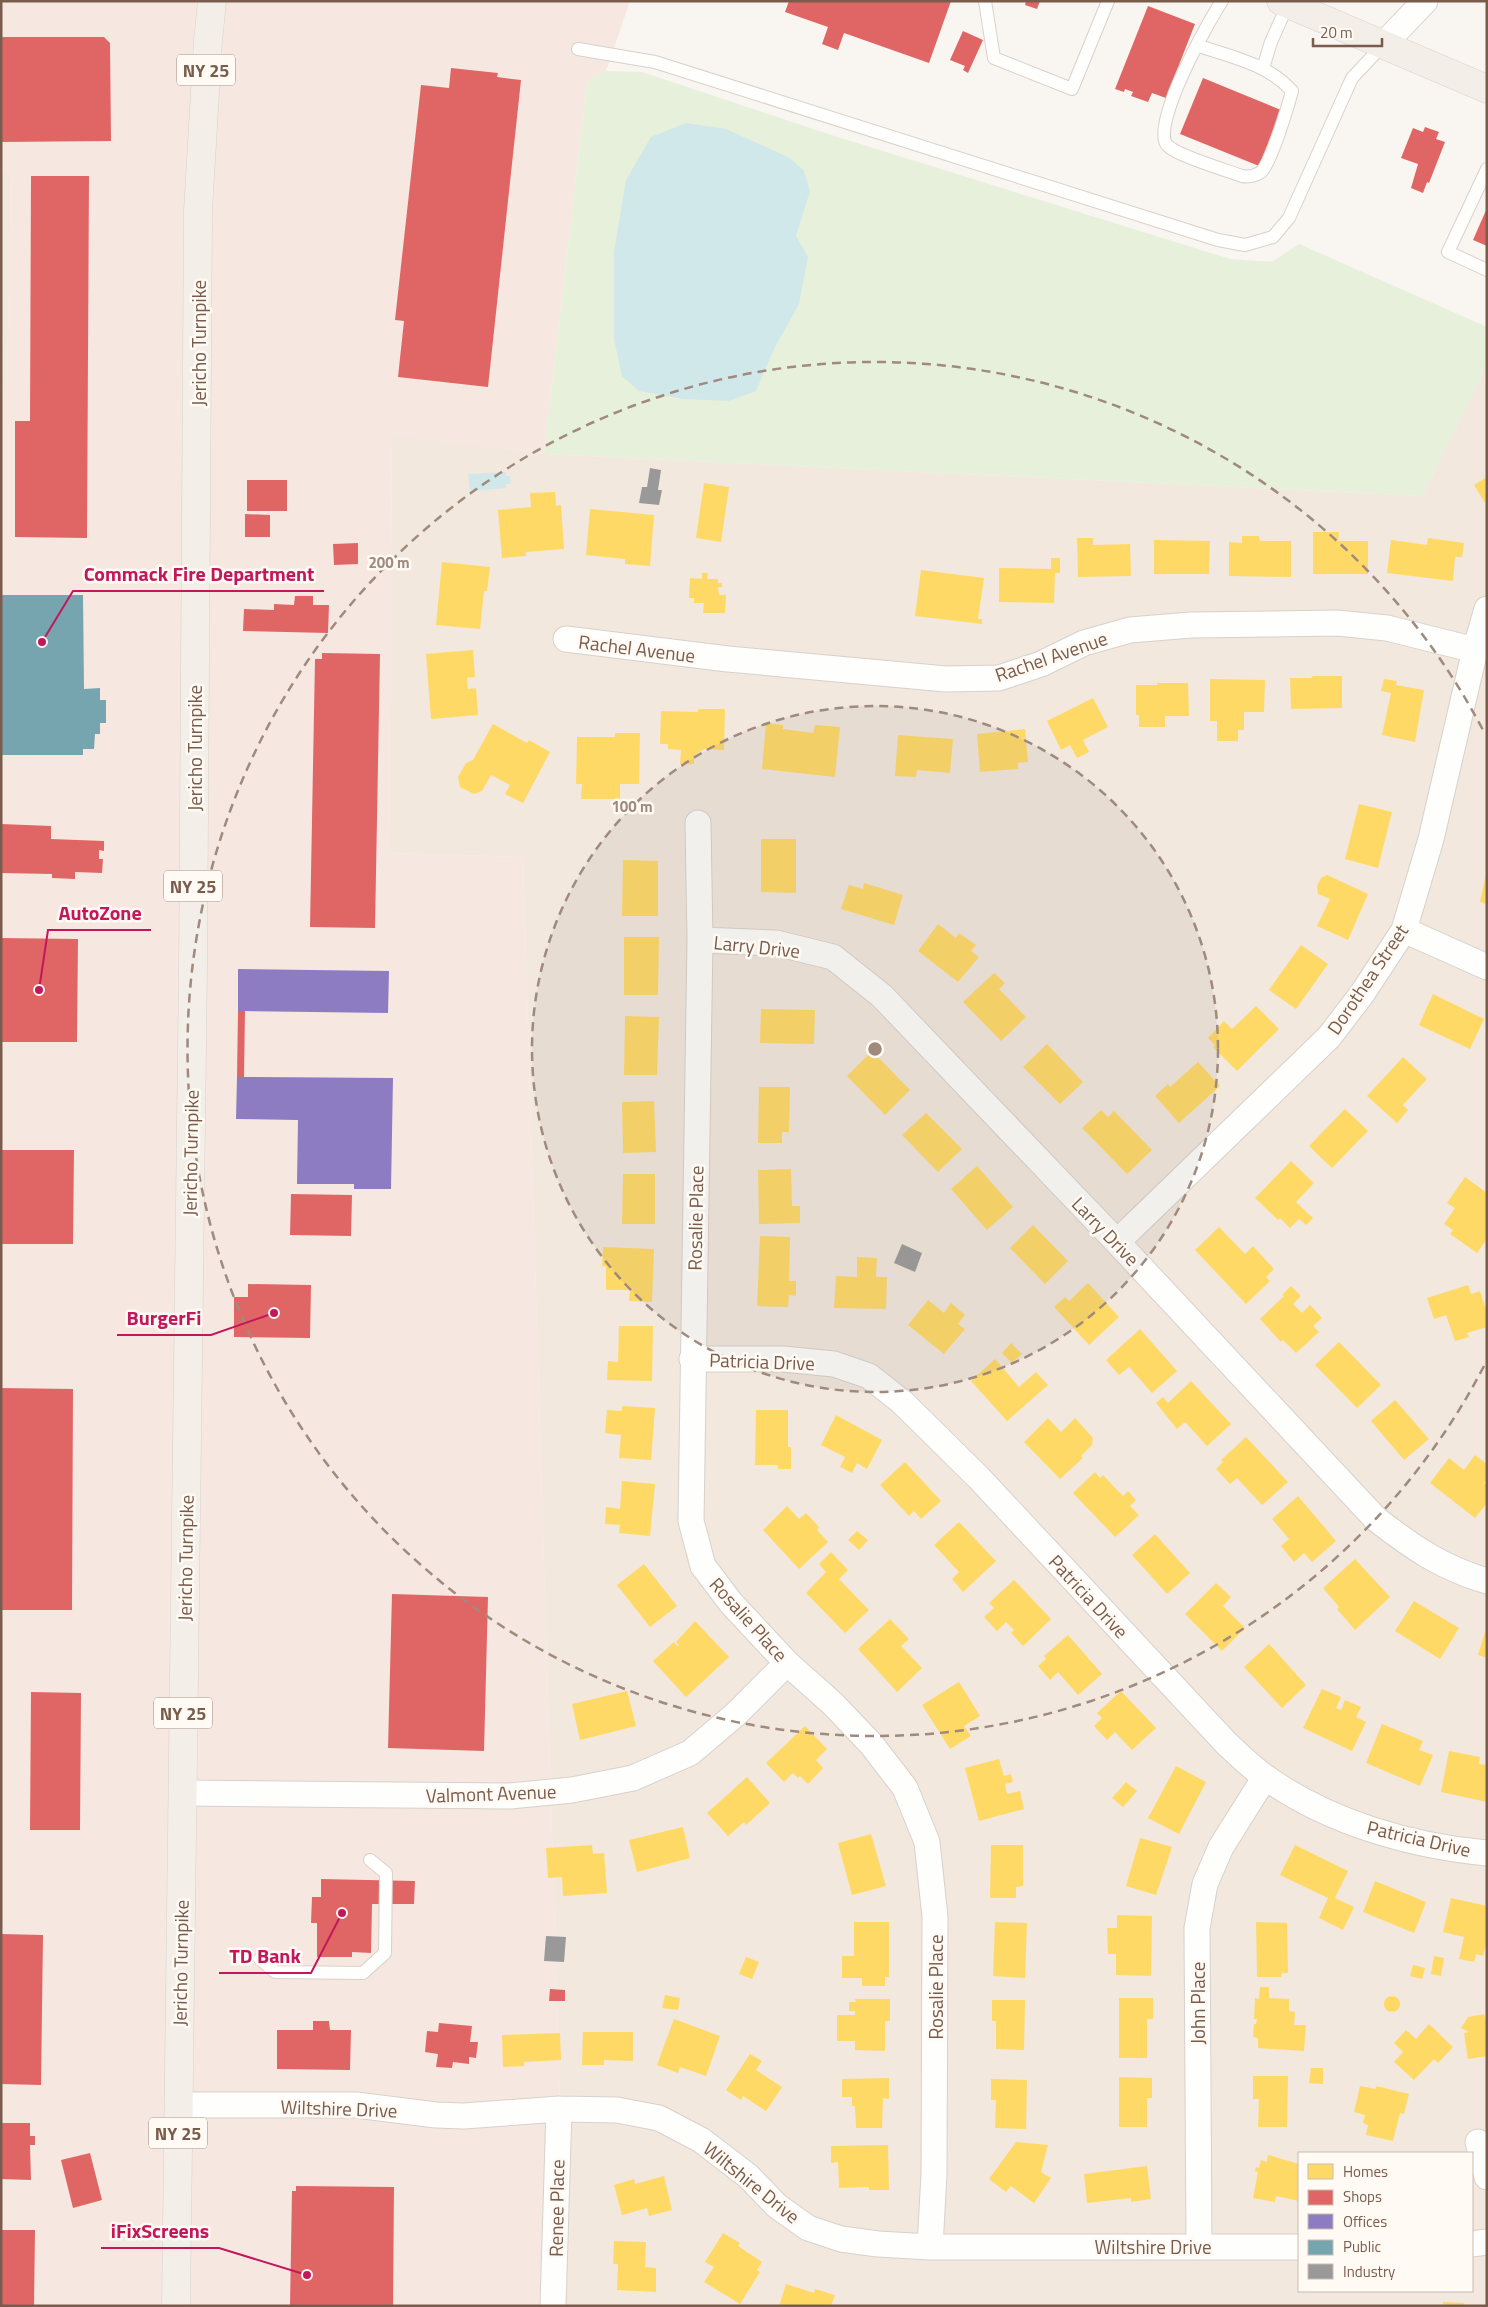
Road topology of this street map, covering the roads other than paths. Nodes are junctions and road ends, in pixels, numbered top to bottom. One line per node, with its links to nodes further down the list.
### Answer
1 (212, 1): 26 (main road, Jericho Turnpike / NY 25)
2 (985, 1): 3 (lane)
3 (1108, 1)
4 (1222, 1): 8 (lane)
5 (1425, 1): 7 (street)
6 (1285, 3): 7 (main road); 10 (lane)
7 (1384, 44): 9 (lane); 11 (main road)
8 (1198, 46): 10 (lane); 10 (lane)
9 (578, 48)
10 (1263, 68)
11 (1487, 89)
12 (1487, 169): 13 (lane)
13 (1487, 270)
14 (1487, 609): 16 (street, Dorothea Street)
15 (566, 639): 16 (street, Rachel Avenue)
16 (1475, 650): 18 (street, Dorothea Street)
17 (698, 823): 19 (street, Rosalie Place)
18 (1404, 930): 20 (street); 21 (street, Dorothea Street)
19 (700, 940): 21 (street, Larry Drive); 22 (street, Rosalie Place)
20 (1487, 967)
21 (1117, 1242): 23 (street, Larry Drive)
22 (692, 1359): 24 (street, Rosalie Place); 25 (street, Patricia Drive)
23 (1487, 1581)
24 (788, 1663): 26 (street, Valmont Avenue); 37 (street, Rosalie Place)
25 (1265, 1777): 27 (street, Patricia Drive); 36 (street, John Place)
26 (182, 1793): 30 (main road, Jericho Turnpike / NY 25)
27 (1487, 1853)
28 (370, 1860): 29 (lane)
29 (260, 1960)
30 (178, 2105): 31 (street, Wiltshire Drive); 39 (main road, Jericho Turnpike / NY 25)
31 (558, 2110): 37 (street, Wiltshire Drive); 40 (street, Renee Place)
32 (1478, 2142): 33 (street)
33 (1487, 2177)
34 (1487, 2242): 35 (street)
35 (1473, 2244)
36 (1199, 2245): 37 (street, Wiltshire Drive); 38 (street, Wiltshire Drive)
37 (930, 2247)
38 (1298, 2247)
39 (176, 2306)
40 (554, 2306)

